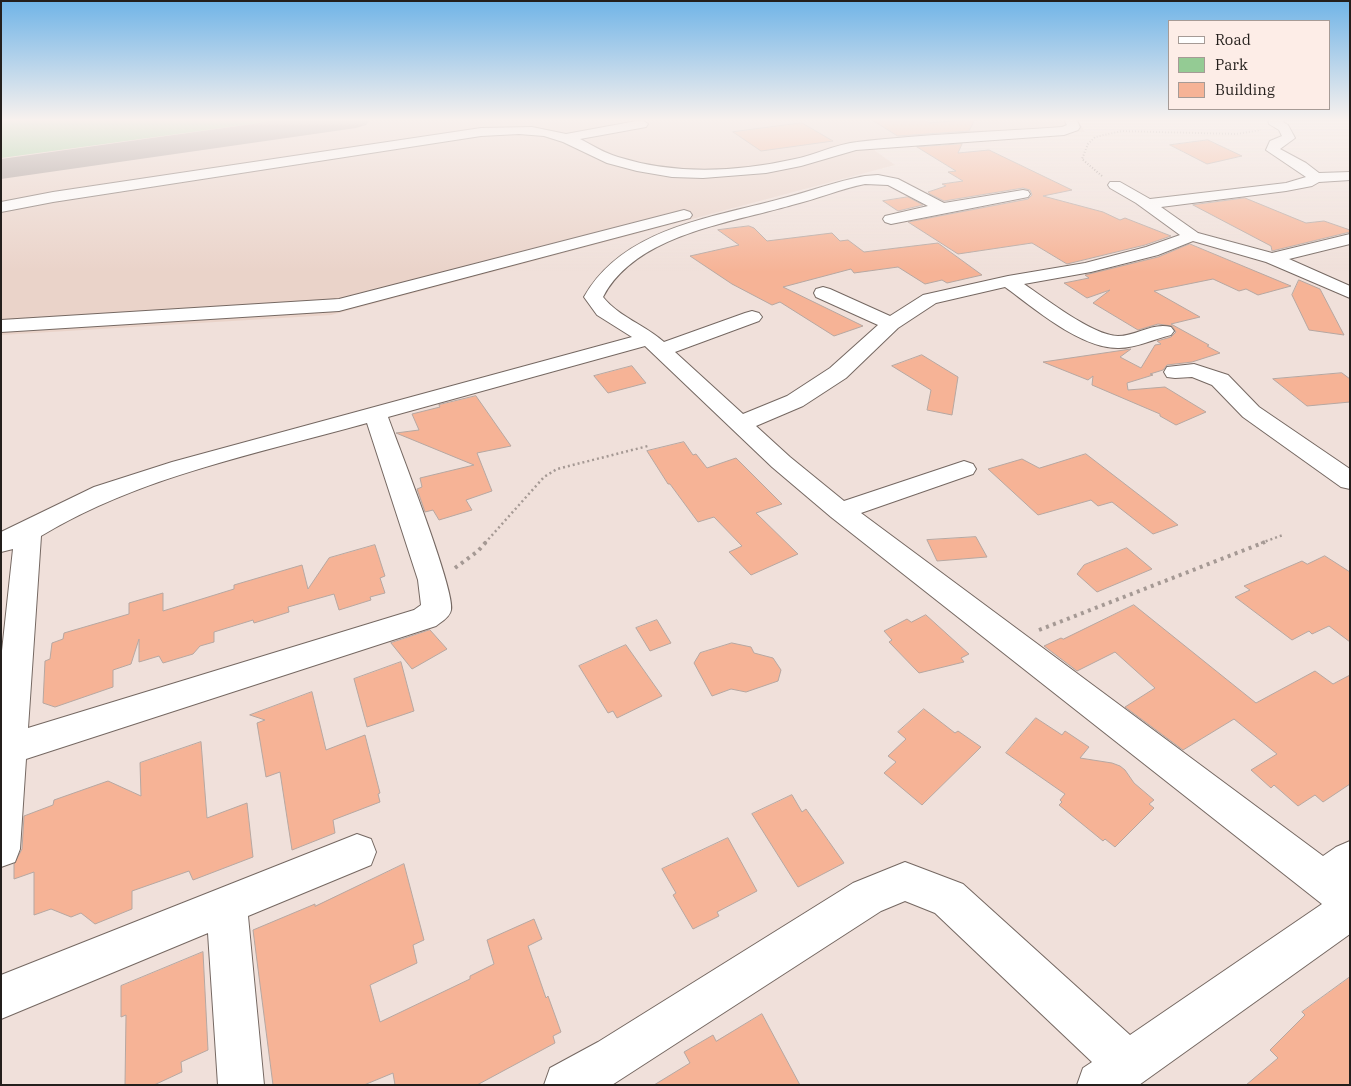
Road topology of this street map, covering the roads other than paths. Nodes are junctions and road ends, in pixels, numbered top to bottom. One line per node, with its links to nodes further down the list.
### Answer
1 (231, 170): 11 (street)
2 (660, 170): 3 (street)
3 (752, 170)
4 (849, 170): 22 (street)
5 (1306, 170): 7 (street)
6 (1350, 176): 7 (street)
7 (1316, 178): 10 (street)
8 (1115, 185): 10 (street)
9 (1023, 194): 12 (street)
10 (1148, 204): 14 (street)
11 (1, 206)
12 (942, 208): 13 (street); 24 (street)
13 (891, 219)
14 (1192, 236): 16 (street); 17 (street)
15 (1350, 239): 16 (street)
16 (1272, 258): 19 (street)
17 (1008, 281): 21 (street); 23 (street)
18 (824, 293): 21 (street)
19 (1350, 293)
20 (752, 317): 24 (street)
21 (891, 324): 27 (street)
22 (1, 326)
23 (1164, 331)
24 (655, 344): 26 (street); 27 (street)
25 (1175, 372): 29 (street)
26 (375, 413): 31 (street); 32 (street)
27 (742, 423): 30 (street)
28 (964, 469): 30 (street)
29 (1350, 482)
30 (840, 511): 35 (street)
31 (14, 537): 32 (street)
32 (10, 749): 33 (street)
33 (1, 849)
34 (356, 852): 36 (street)
35 (1343, 888): 38 (street)
36 (227, 905): 37 (street); 39 (street)
37 (1, 997)
38 (1114, 1074): 40 (street)
39 (241, 1085)
40 (566, 1085)

